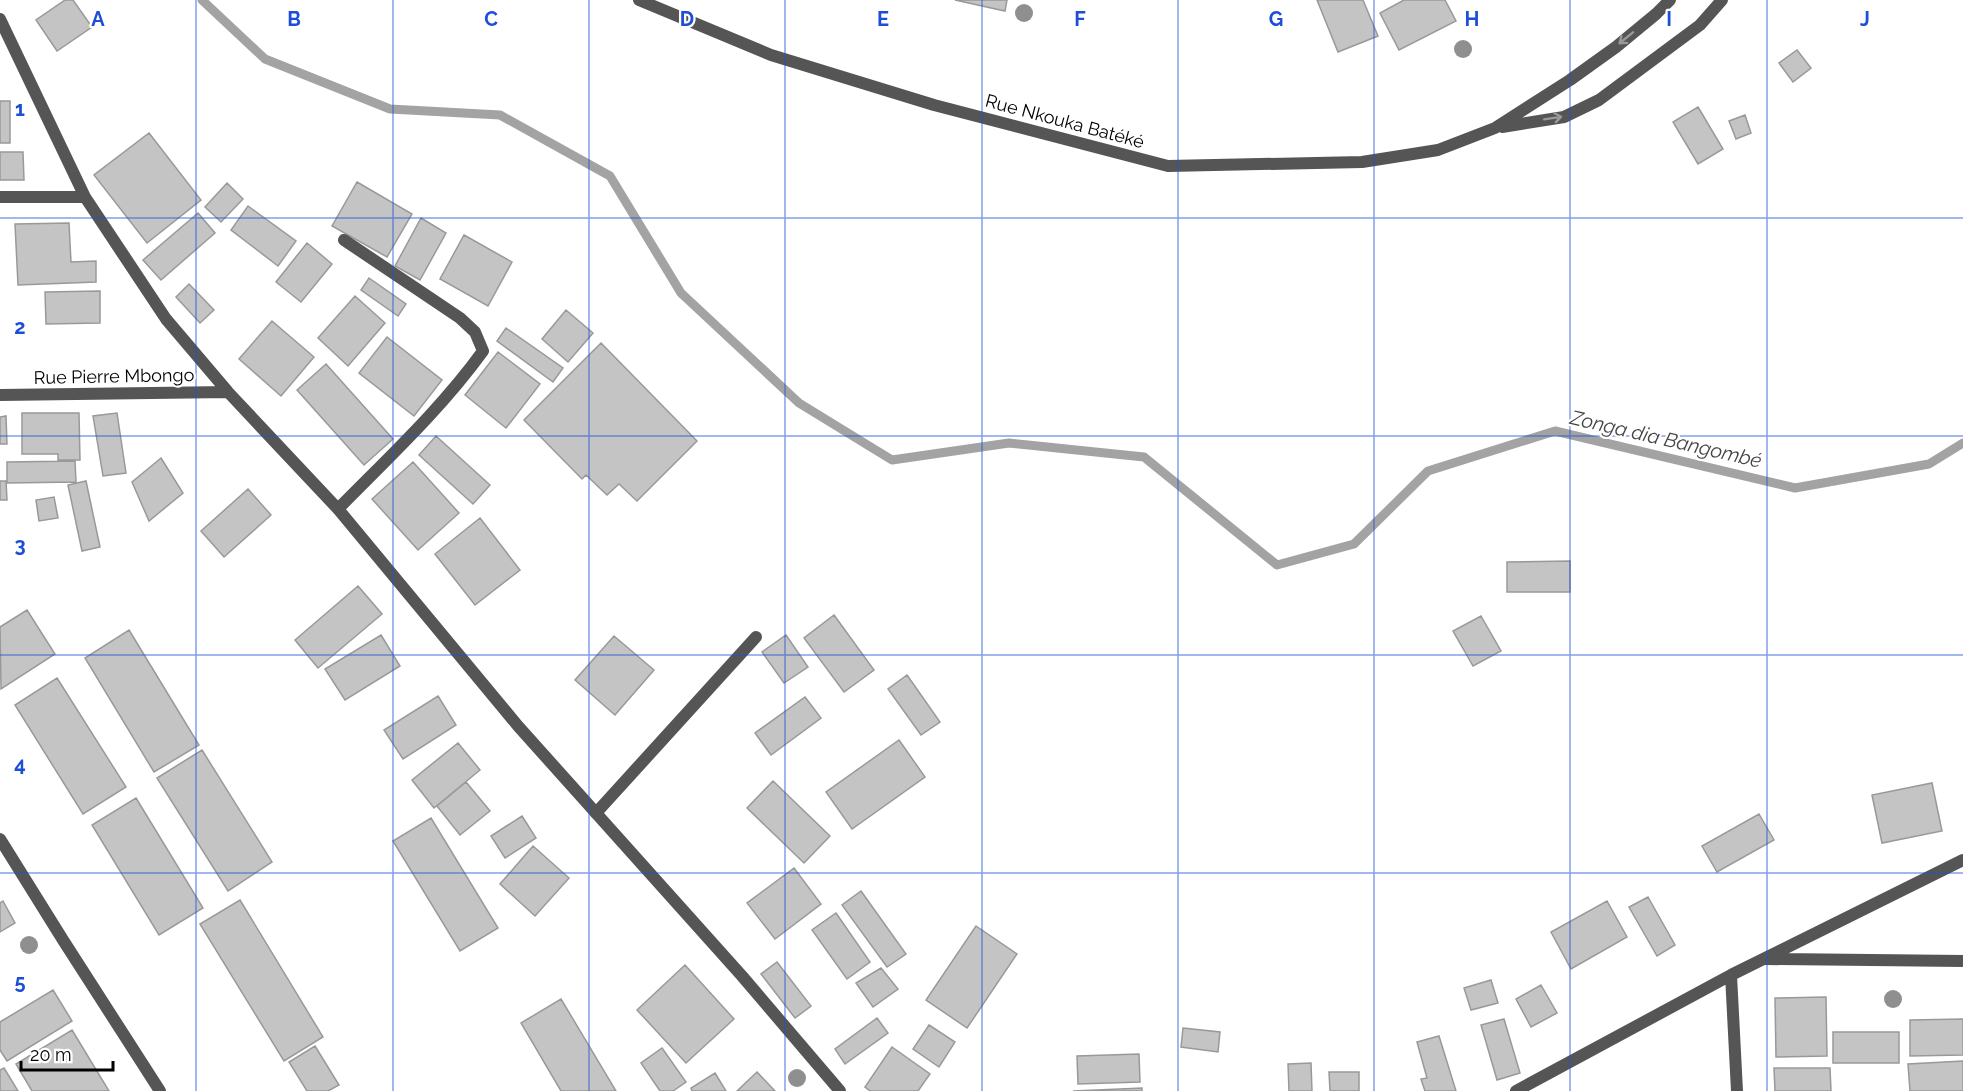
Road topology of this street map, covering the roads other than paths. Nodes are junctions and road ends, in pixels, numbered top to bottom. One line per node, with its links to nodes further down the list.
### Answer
1 (639, 0): 5 (street, Rue Nkouka Batéké)
2 (1670, 0): 5 (street, Rue Nkouka Batéké, one-way to 5)
3 (1722, 0): 5 (street, Rue Nkouka Batéké, one-way to 3)
4 (0, 19): 7 (street)
5 (1495, 128)
6 (0, 197): 7 (street)
7 (85, 197): 9 (street)
8 (344, 240): 11 (street)
9 (228, 392): 10 (street, Rue Pierre Mbongo); 11 (street)
10 (0, 395)
11 (338, 509): 13 (street)
12 (756, 637): 13 (street)
13 (596, 813): 20 (street)
14 (0, 839): 19 (street)
15 (1963, 860): 16 (street)
16 (1764, 959): 17 (street); 18 (street)
17 (1963, 961)
18 (1731, 975): 21 (street); 22 (street)
19 (160, 1091)
20 (840, 1091)
21 (1516, 1091)
22 (1737, 1091)

